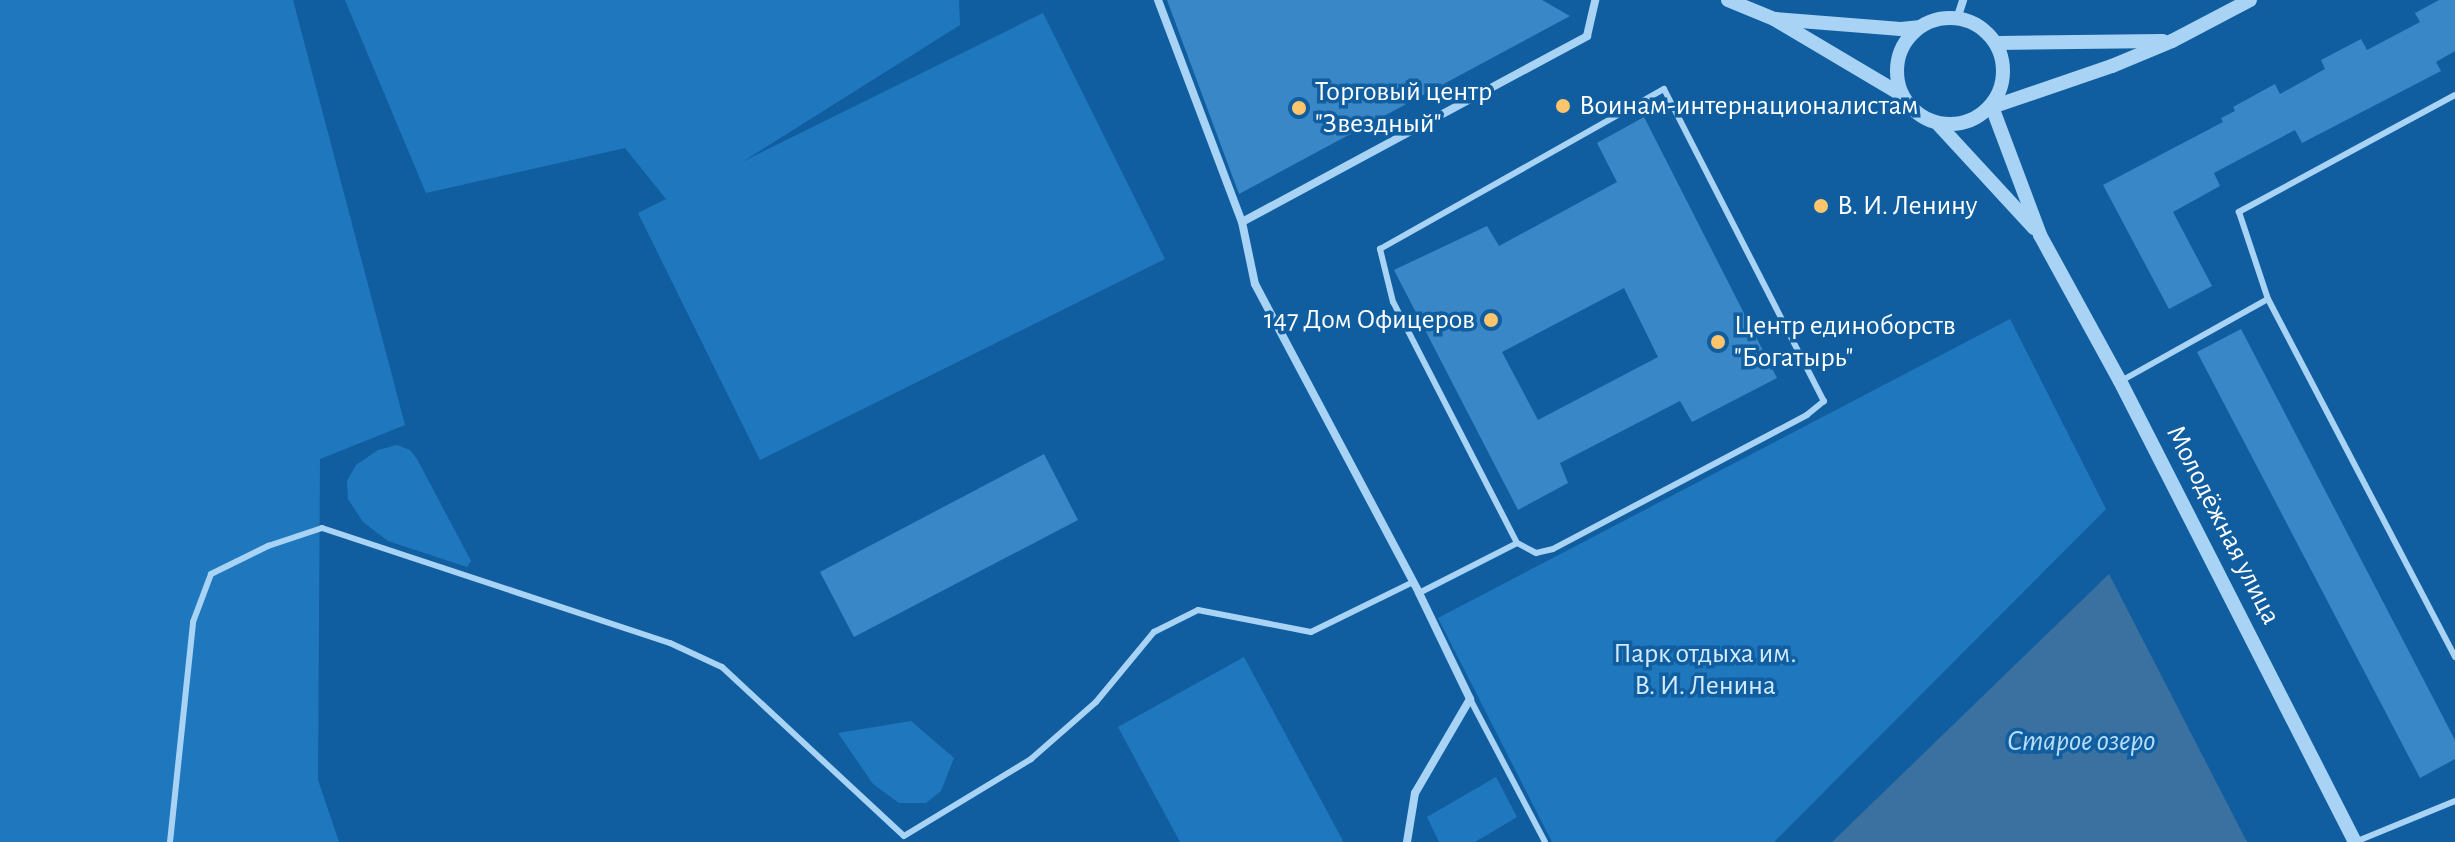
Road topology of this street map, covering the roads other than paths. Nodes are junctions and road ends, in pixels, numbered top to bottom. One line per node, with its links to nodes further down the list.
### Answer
1 (1158, 0): 15 (street)
2 (1595, 0): 15 (street)
3 (1728, 0): 6 (street)
4 (1963, 0): 7 (street)
5 (2250, 0): 9 (street)
6 (1774, 19): 8 (street); 11 (street)
7 (1957, 19): 8 (street); 10 (street)
8 (1919, 27): 11 (street)
9 (2172, 41): 10 (street); 13 (street)
10 (1999, 43): 13 (street)
11 (1902, 95): 14 (street)
12 (2455, 95): 17 (lane)
13 (1992, 107): 14 (street); 16 (street, Молодёжная улица)
14 (1939, 125): 16 (street, Молодёжная улица)
15 (1242, 222): 20 (street)
16 (2040, 235): 18 (street, Молодёжная улица)
17 (2268, 299): 18 (lane); 22 (lane)
18 (2120, 381): 28 (street, Молодёжная улица)
19 (1517, 543): 19 (lane); 21 (lane)
20 (1413, 582): 21 (street); 25 (lane)
21 (1419, 593): 23 (street)
22 (2455, 657)
23 (1470, 699): 26 (street); 27 (lane)
24 (2455, 801): 28 (lane)
25 (170, 842)
26 (1407, 842)
27 (1545, 842)
28 (2355, 842)

